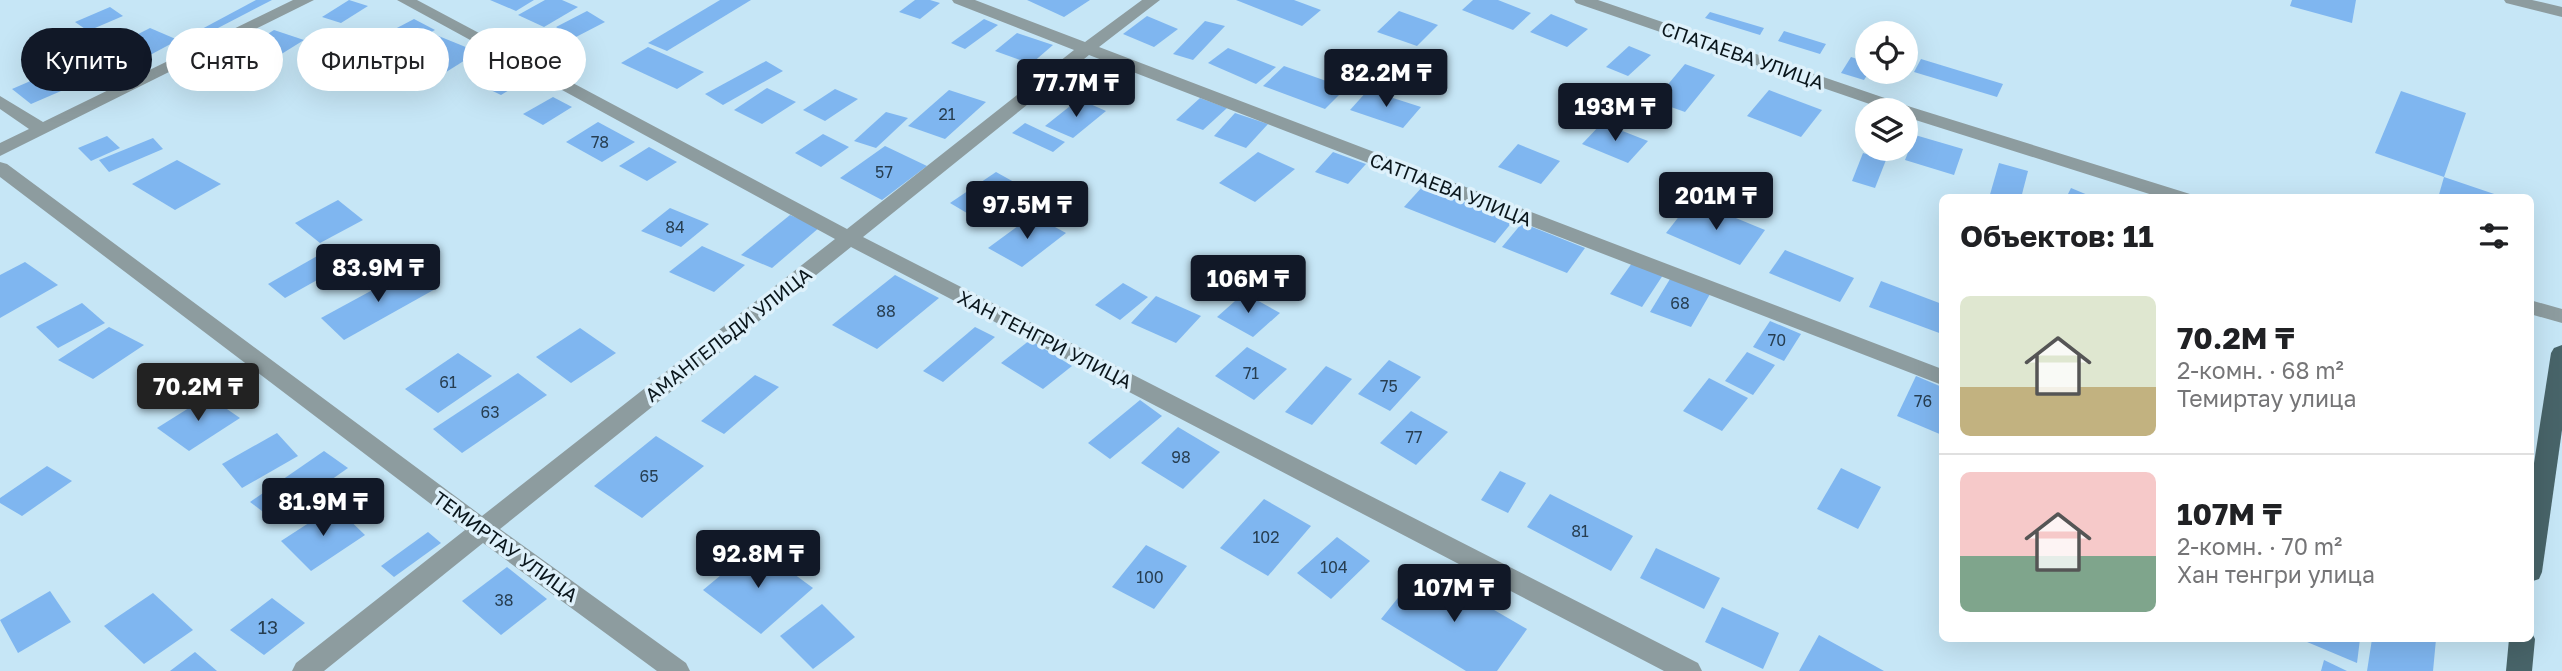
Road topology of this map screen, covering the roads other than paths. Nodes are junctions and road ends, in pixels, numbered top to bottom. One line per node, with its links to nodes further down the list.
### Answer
1 (306, 0): 12 (street)
2 (405, 0): 16 (street, ХАН ТЕНГРИ УЛИЦА)
3 (960, 0): 8 (street, САТПАЕВА УЛИЦА)
4 (1153, 0): 8 (street, АМАНГЕЛЬДИ УЛИЦА)
5 (1582, 0): 9 (street, СПАТАЕВА УЛИЦА)
6 (2512, 0): 7 (street)
7 (2562, 12)
8 (1086, 49): 16 (street, АМАНГЕЛЬДИ УЛИЦА); 20 (street, САТПАЕВА УЛИЦА)
9 (1867, 98)
10 (0, 101): 12 (street)
11 (1918, 115): 15 (street, СПАТАЕВА УЛИЦА)
12 (41, 130): 13 (street)
13 (0, 150)
14 (0, 168): 21 (street, ТЕМИРТАУ УЛИЦА)
15 (2170, 194)
16 (849, 238): 21 (street, АМАНГЕЛЬДИ УЛИЦА); 26 (street, ХАН ТЕНГРИ УЛИЦА)
17 (2534, 308): 18 (street)
18 (2562, 316)
19 (2562, 353): 22 (main road)
20 (1939, 376)
21 (482, 529): 24 (street, АМАНГЕЛЬДИ УЛИЦА); 25 (street, ТЕМИРТАУ УЛИЦА)
22 (2534, 545)
23 (2522, 642): 27 (main road)
24 (305, 671)
25 (677, 671)
26 (1689, 671)
27 (2519, 671)

